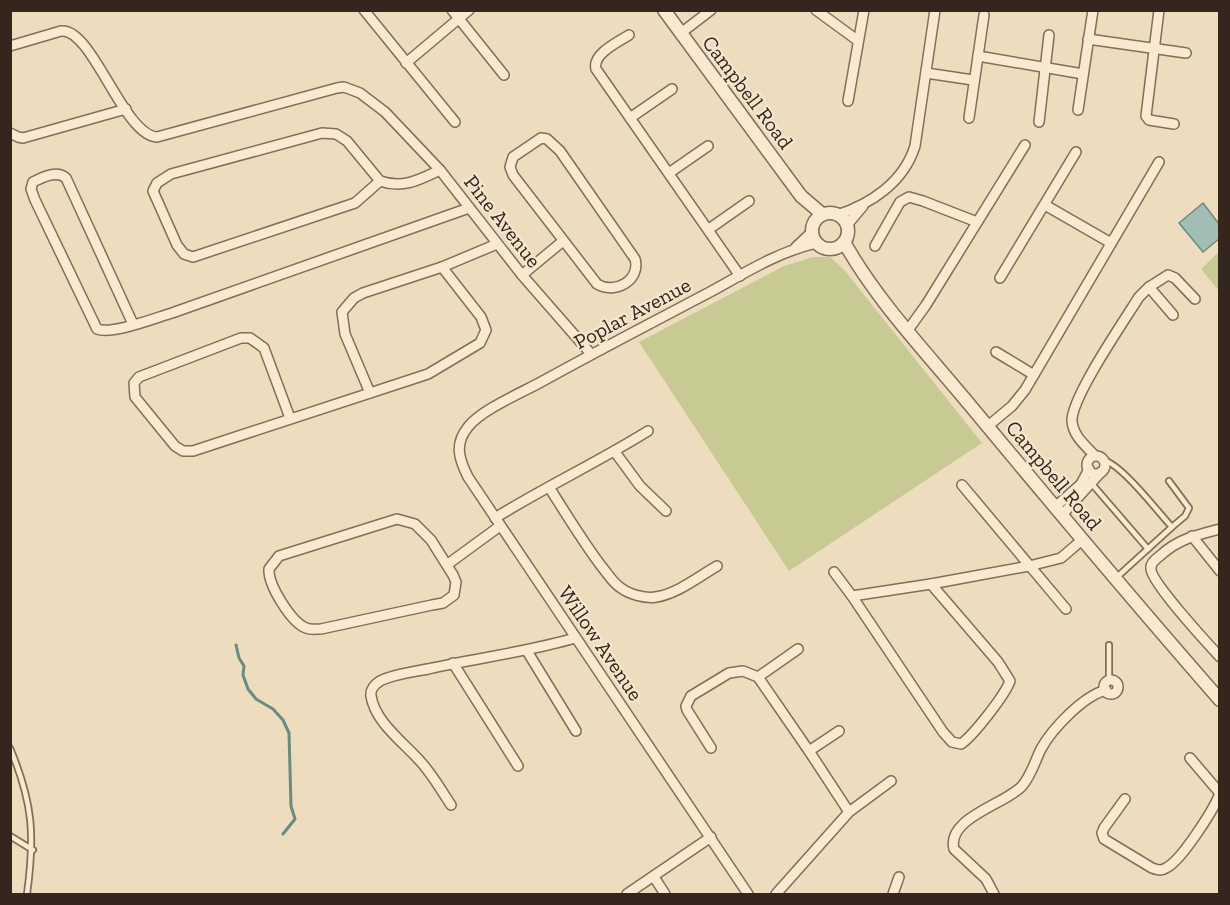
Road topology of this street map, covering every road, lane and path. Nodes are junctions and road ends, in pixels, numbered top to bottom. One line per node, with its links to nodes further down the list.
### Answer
1 (364, 10): 22 (street)
2 (453, 10): 12 (street)
3 (469, 10): 12 (street)
4 (664, 10): 13 (street, Campbell Road)
5 (711, 10): 13 (street)
6 (816, 10): 17 (street)
7 (864, 10): 17 (street)
8 (934, 10): 24 (street)
9 (1093, 10): 16 (street)
10 (1159, 10): 19 (street)
11 (984, 15): 21 (street)
12 (459, 19): 22 (street); 26 (street)
13 (681, 33): 52 (street, Campbell Road)
14 (629, 35): 32 (street)
15 (1049, 35): 23 (street)
16 (1088, 39): 19 (street); 25 (street)
17 (858, 40): 29 (street)
18 (10, 46): 30 (street)
19 (1154, 48): 20 (street); 36 (street)
20 (1186, 53)
21 (978, 56): 23 (street); 27 (street)
22 (406, 63): 34 (street)
23 (1045, 67): 25 (street); 35 (street)
24 (926, 73): 27 (street); 46 (street)
25 (1083, 74): 31 (street)
26 (504, 75)
27 (973, 80): 33 (street)
28 (672, 89): 32 (street)
29 (848, 101)
30 (126, 109): 37 (street); 42 (street, Pine Avenue)
31 (1077, 110)
32 (630, 117): 43 (street)
33 (969, 118)
34 (455, 122)
35 (1039, 122)
36 (1174, 124)
37 (10, 133)
38 (1025, 145): 50 (street)
39 (708, 146): 43 (street)
40 (1076, 152): 47 (street)
41 (1159, 162): 55 (street)
42 (440, 170): 44 (street); 48 (street, Pine Avenue)
43 (669, 173): 53 (street)
44 (380, 182): 44 (street)
45 (749, 201): 53 (street)
46 (867, 202): 49 (street); 51 (street)
47 (1045, 205): 55 (street); 62 (street)
48 (469, 208): 56 (street, Pine Avenue); 66 (street)
49 (837, 214): 51 (street); 52 (street)
50 (977, 222): 58 (street); 67 (street)
51 (847, 225): 57 (street)
52 (816, 228): 57 (street); 61 (street, Poplar Avenue)
53 (708, 229): 61 (street)
54 (563, 241): 54 (street); 60 (street)
55 (1111, 243): 70 (street)
56 (497, 244): 59 (street); 60 (street, Pine Avenue)
57 (840, 245): 67 (street, Campbell Road)
58 (875, 246)
59 (442, 267): 71 (street); 71 (street)
60 (522, 275): 69 (street, Pine Avenue)
61 (740, 276): 69 (street, Poplar Avenue)
62 (1000, 278)
63 (1149, 287): 64 (street); 65 (street); 77 (street)
64 (1195, 299)
65 (1173, 315)
66 (133, 324): 66 (street)
67 (908, 330): 74 (street, Campbell Road)
68 (996, 352): 70 (street)
69 (591, 354): 72 (street, Poplar Avenue)
70 (1034, 375): 74 (street)
71 (370, 393): 73 (street)
72 (487, 412): 84 (street, Willow Avenue)
73 (290, 417): 73 (street)
74 (988, 426): 83 (street, Campbell Road)
75 (648, 431): 76 (street)
76 (615, 452): 81 (street); 82 (street)
77 (1094, 462): 79 (street); 83 (street); 85 (lane)
78 (1169, 481): 85 (lane)
79 (1092, 484): 83 (street); 89 (lane)
80 (962, 485): 92 (street)
81 (549, 487): 84 (street); 91 (street)
82 (666, 511)
83 (1059, 511): 88 (street, Campbell Road)
84 (498, 522): 90 (street); 99 (street, Willow Avenue)
85 (1172, 527): 89 (lane)
86 (1220, 529): 87 (street)
87 (1192, 536): 93 (street); 103 (street)
88 (1083, 540): 92 (street); 95 (street, Campbell Road)
89 (1148, 549): 95 (lane)
90 (448, 564): 90 (street)
91 (717, 566)
92 (1029, 566): 96 (street); 98 (street)
93 (1220, 570)
94 (834, 572): 97 (street)
95 (1115, 579): 107 (street, Campbell Road)
96 (931, 584): 97 (street); 97 (street)
97 (852, 596)
98 (1066, 609)
99 (575, 638): 102 (street); 121 (street, Willow Avenue)
100 (1109, 645): 106 (lane)
101 (798, 649): 105 (street)
102 (527, 651): 104 (street); 108 (street)
103 (1220, 657)
104 (453, 663): 114 (street); 118 (street)
105 (758, 677): 111 (street); 112 (street)
106 (1107, 686): 131 (street)
107 (1220, 700)
108 (576, 730)
109 (839, 731): 112 (street)
110 (10, 747): 122 (lane)
111 (711, 748)
112 (809, 751): 119 (street)
113 (1190, 758): 116 (street)
114 (518, 766)
115 (891, 782): 119 (street)
116 (1219, 792): 117 (street)
117 (1125, 799)
118 (451, 805)
119 (849, 812): 129 (street)
120 (10, 836): 122 (lane)
121 (711, 837): 123 (street); 128 (street, Willow Avenue)
122 (33, 850): 125 (lane)
123 (654, 877): 126 (street); 127 (street)
124 (899, 877): 130 (street)
125 (27, 894)
126 (627, 894)
127 (666, 894)
128 (748, 894)
129 (776, 894)
130 (892, 894)
131 (994, 894)

